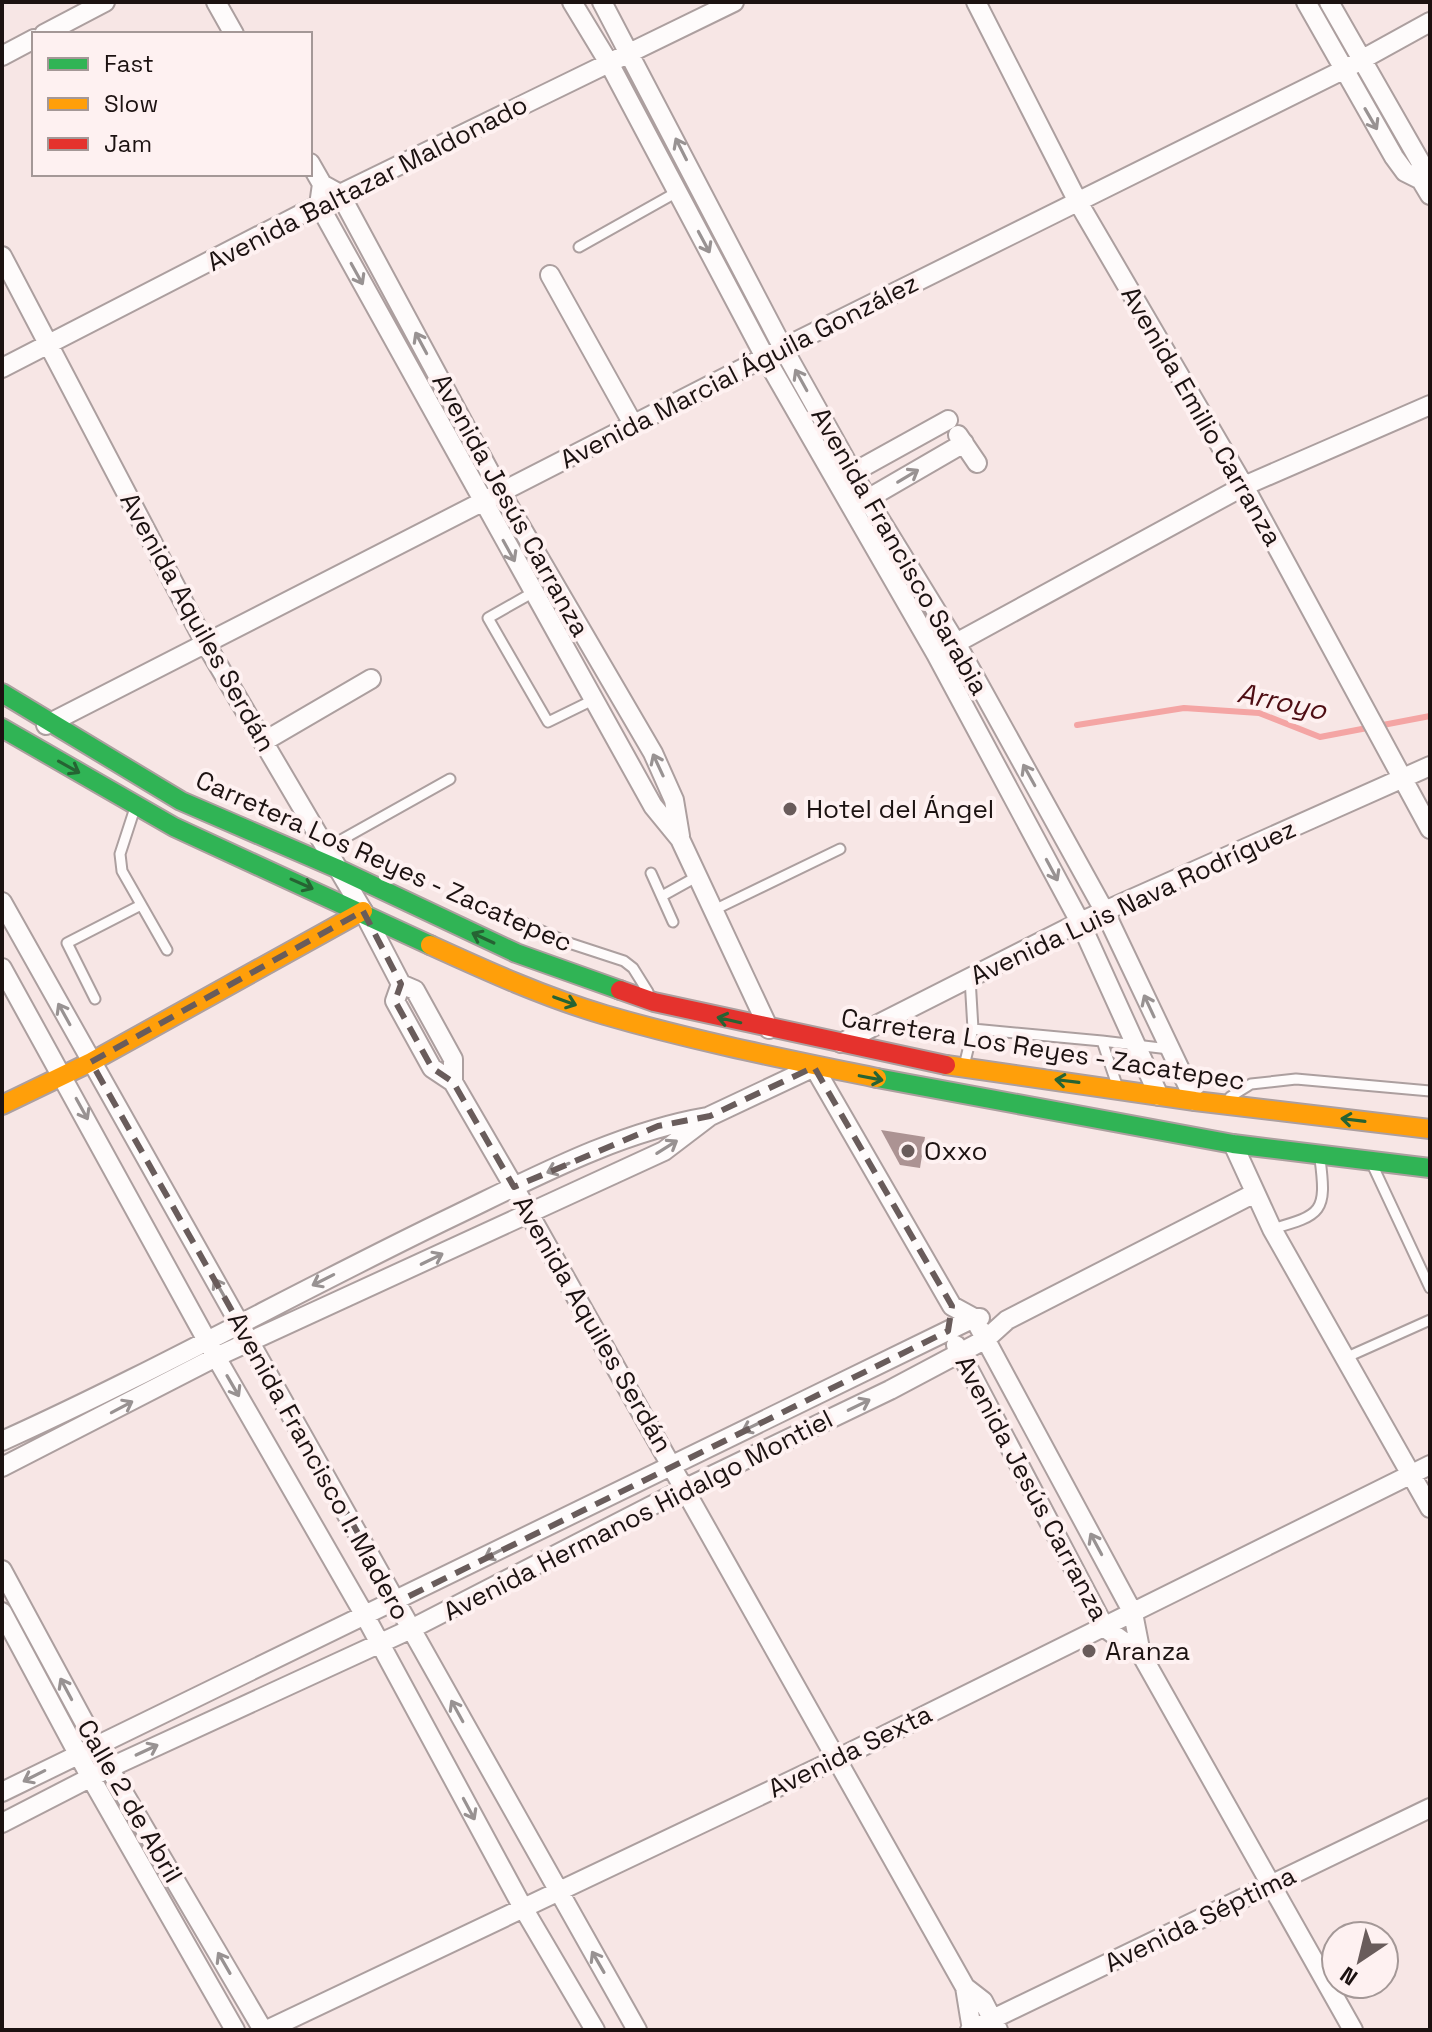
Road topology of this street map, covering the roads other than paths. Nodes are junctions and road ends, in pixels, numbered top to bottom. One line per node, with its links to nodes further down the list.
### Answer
1 (105, 2): 10 (street)
2 (216, 2): 11 (street)
3 (572, 2): 16 (street, Avenida Francisco Sarabia)
4 (602, 2): 13 (street, Avenida Francisco Sarabia)
5 (734, 2): 13 (street, Avenida Baltazar Maldonado)
6 (976, 2): 23 (street, Avenida Emilio Carranza)
7 (1306, 2): 17 (street)
8 (1329, 2): 15 (street)
9 (1430, 22): 15 (street, Avenida Marcial Águila González)
10 (48, 32)
11 (233, 32)
12 (32, 40): 14 (street)
13 (631, 52): 16 (street, Avenida Baltazar Maldonado); 29 (street, Avenida Francisco Sarabia, one-way to 13)
14 (2, 56)
15 (1360, 59): 17 (street, Avenida Marcial Águila González); 20 (street)
16 (609, 63): 21 (street, Avenida Francisco Sarabia); 22 (street, Avenida Baltazar Maldonado)
17 (1343, 70): 20 (street, one-way to 20); 23 (street, Avenida Marcial Águila González)
18 (312, 166): 19 (street)
19 (322, 184): 22 (street); 24 (street)
20 (1426, 187)
21 (677, 192): 25 (lane); 30 (street, Avenida Francisco Sarabia, one-way to 30)
22 (340, 194): 24 (street, Avenida Baltazar Maldonado); 39 (street, Avenida Jesús Carranza, one-way to 22)
23 (1078, 202): 29 (street, Avenida Marcial Águila González); 38 (street, Avenida Emilio Carranza)
24 (319, 205): 28 (street, Avenida Baltazar Maldonado); 40 (street, Avenida Jesús Carranza, one-way to 40)
25 (579, 247)
26 (2, 256): 28 (street, Avenida Aquiles Serdán)
27 (550, 275): 33 (street)
28 (50, 344): 31 (street, Avenida Baltazar Maldonado); 43 (street, Avenida Aquiles Serdán)
29 (783, 348): 30 (street, Avenida Marcial Águila González); 36 (street, Avenida Francisco Sarabia, one-way to 29)
30 (765, 357): 33 (street, Avenida Marcial Águila González); 37 (street, Avenida Francisco Sarabia)
31 (2, 368)
32 (1430, 405): 38 (street)
33 (633, 424): 39 (street, Avenida Marcial Águila González)
34 (964, 443): 35 (street); 36 (street); 41 (street, one-way to 34)
35 (977, 463)
36 (854, 473): 37 (street); 41 (street, Avenida Francisco Sarabia)
37 (836, 481): 41 (street, Avenida Francisco Sarabia)
38 (1244, 486): 44 (street); 53 (street, Avenida Emilio Carranza)
39 (500, 491): 40 (street, Avenida Marcial Águila González); 57 (street, Avenida Jesús Carranza, one-way to 39)
40 (481, 501): 42 (street, Avenida Jesús Carranza, one-way to 42); 43 (street, Avenida Marcial Águila González)
41 (860, 504): 44 (street, Avenida Francisco Sarabia); 45 (street, Avenida Francisco Sarabia)
42 (532, 593): 48 (street, Avenida Jesús Carranza); 48 (lane)
43 (204, 641): 49 (street, Avenida Marcial Águila González); 51 (street, Avenida Aquiles Serdán)
44 (956, 643): 45 (street); 68 (street, Avenida Francisco Sarabia, one-way to 44)
45 (936, 654): 71 (street, Avenida Francisco Sarabia, one-way to 71)
46 (371, 679): 51 (street)
47 (2, 693): 49 (main road, Carretera Los Reyes - Zacatepec)
48 (593, 700): 57 (street, Avenida Jesús Carranza)
49 (49, 724): 50 (street, Avenida Marcial Águila González); 60 (main road, Carretera Los Reyes - Zacatepec)
50 (6, 735): 55 (main road, Carretera Los Reyes - Zacatepec, one-way to 55)
51 (263, 742): 58 (street, Avenida Aquiles Serdán)
52 (1430, 766): 53 (street, Avenida Luis Nava Rodríguez)
53 (1401, 777): 56 (street, Avenida Emilio Carranza); 68 (street, Avenida Luis Nava Rodríguez)
54 (450, 779): 58 (lane)
55 (136, 805): 65 (lane); 67 (main road, Carretera Los Reyes - Zacatepec, one-way to 67)
56 (1430, 829)
57 (680, 839): 62 (street, Avenida Jesús Carranza)
58 (325, 849): 60 (street, Avenida Aquiles Serdán)
59 (840, 849): 66 (lane)
60 (336, 868): 67 (street, Avenida Aquiles Serdán); 77 (main road, Carretera Los Reyes - Zacatepec, one-way to 60)
61 (651, 873): 63 (lane)
62 (698, 876): 63 (lane); 66 (street, Avenida Jesús Carranza)
63 (662, 896): 70 (lane)
64 (2, 902): 72 (street, Avenida Francisco I. Madero)
65 (141, 905): 73 (lane); 76 (lane)
66 (714, 910): 78 (street, Avenida Jesús Carranza)
67 (363, 911): 84 (main road); 85 (main road, Carretera Los Reyes - Zacatepec, one-way to 85); 100 (street, Avenida Aquiles Serdán)
68 (1105, 912): 71 (street, Avenida Luis Nava Rodríguez); 83 (street, Avenida Francisco Sarabia, one-way to 68)
69 (501, 913): 77 (lane)
70 (673, 922)
71 (1080, 922): 75 (street, Avenida Luis Nava Rodríguez); 82 (street, Avenida Francisco Sarabia)
72 (10, 936): 84 (street, Avenida Francisco I. Madero, one-way to 72)
73 (167, 950)
74 (2, 968): 87 (street, Avenida Francisco I. Madero)
75 (970, 978): 79 (lane); 81 (street, Avenida Luis Nava Rodríguez)
76 (95, 999)
77 (654, 1002): 78 (main road, Carretera Los Reyes - Zacatepec, one-way to 77)
78 (769, 1029): 81 (main road, Carretera Los Reyes - Zacatepec)
79 (973, 1029): 80 (lane); 86 (lane)
80 (1102, 1041): 82 (lane); 88 (lane)
81 (838, 1045): 86 (main road, Carretera Los Reyes - Zacatepec)
82 (1134, 1045): 83 (lane); 90 (street, Avenida Francisco Sarabia)
83 (1169, 1049): 91 (street, Avenida Francisco Sarabia)
84 (91, 1062): 87 (main road); 103 (street, Avenida Francisco I. Madero)
85 (814, 1067): 94 (street); 96 (main road, Carretera Los Reyes - Zacatepec, one-way to 96); 109 (street)
86 (964, 1068): 88 (main road, Carretera Los Reyes - Zacatepec, one-way to 86)
87 (64, 1075): 93 (main road); 105 (street, Avenida Francisco I. Madero, one-way to 105)
88 (1118, 1088): 90 (main road, Carretera Los Reyes - Zacatepec)
89 (1430, 1091): 92 (lane)
90 (1159, 1096): 91 (main road, Carretera Los Reyes - Zacatepec)
91 (1195, 1101): 92 (main road, Carretera Los Reyes - Zacatepec)
92 (1220, 1103): 95 (main road, Carretera Los Reyes - Zacatepec, one-way to 92)
93 (2, 1105)
94 (710, 1116): 100 (street, one-way to 100); 102 (street, one-way to 94)
95 (1430, 1129)
96 (1233, 1144): 97 (main road, Carretera Los Reyes - Zacatepec); 101 (street)
97 (1320, 1154): 98 (main road, Carretera Los Reyes - Zacatepec); 104 (lane)
98 (1370, 1160): 99 (main road, Carretera Los Reyes - Zacatepec); 108 (lane)
99 (1430, 1168)
100 (514, 1187): 102 (street, Avenida Aquiles Serdán); 106 (street)
101 (1253, 1194): 104 (street); 111 (street, Avenida Hermanos Hidalgo Montiel)
102 (529, 1212): 107 (street, one-way to 102); 128 (street, Avenida Aquiles Serdán)
103 (177, 1213): 105 (street); 113 (street, Avenida Francisco I. Madero, one-way to 103)
104 (1272, 1229): 120 (street)
105 (148, 1230): 115 (street, Avenida Francisco I. Madero)
106 (368, 1257): 107 (street); 113 (street, one-way to 113)
107 (382, 1283): 117 (street)
108 (1430, 1288)
109 (952, 1306): 110 (street, Avenida Jesús Carranza); 114 (street, Avenida Jesús Carranza)
110 (974, 1318): 111 (street); 114 (street, Avenida Hermanos Hidalgo Montiel); 116 (street, Avenida Jesús Carranza)
111 (1007, 1320): 116 (street, Avenida Hermanos Hidalgo Montiel)
112 (1430, 1320): 120 (lane)
113 (239, 1322): 115 (street); 117 (street, Avenida Francisco I. Madero)
114 (948, 1331): 118 (street, Avenida Jesús Carranza); 121 (street, Avenida Hermanos Hidalgo Montiel)
115 (208, 1338): 119 (street, Avenida Francisco I. Madero); 124 (street)
116 (986, 1339): 118 (street, Avenida Hermanos Hidalgo Montiel); 142 (street, Avenida Jesús Carranza, one-way to 116)
117 (249, 1342): 119 (street); 130 (street, Avenida Francisco I. Madero)
118 (960, 1353): 122 (street, Avenida Hermanos Hidalgo Montiel); 146 (street, Avenida Jesús Carranza)
119 (216, 1357): 125 (street, one-way to 119); 133 (street, Avenida Francisco I. Madero, one-way to 133)
120 (1344, 1358): 132 (street)
121 (878, 1366): 122 (street); 123 (street, Avenida Hermanos Hidalgo Montiel)
122 (890, 1390): 126 (street, Avenida Hermanos Hidalgo Montiel, one-way to 122)
123 (805, 1401): 126 (street); 128 (street, Avenida Hermanos Hidalgo Montiel, one-way to 128)
124 (80, 1405): 125 (street); 127 (street)
125 (91, 1423): 131 (street)
126 (815, 1426): 134 (street, Avenida Hermanos Hidalgo Montiel)
127 (2, 1441)
128 (673, 1464): 134 (street, Avenida Aquiles Serdán); 135 (street, Avenida Hermanos Hidalgo Montiel)
129 (1430, 1465): 132 (street, Avenida Sexta)
130 (319, 1466): 133 (street); 141 (street, Avenida Francisco I. Madero)
131 (2, 1467)
132 (1411, 1474): 136 (street); 142 (street, Avenida Sexta)
133 (287, 1481): 143 (street, Avenida Francisco I. Madero)
134 (684, 1489): 137 (street, Avenida Hermanos Hidalgo Montiel); 154 (street, Avenida Aquiles Serdán)
135 (586, 1507): 137 (street); 138 (street, Avenida Hermanos Hidalgo Montiel)
136 (1430, 1508)
137 (601, 1533): 139 (street, Avenida Hermanos Hidalgo Montiel)
138 (523, 1538): 139 (street); 141 (street, Avenida Hermanos Hidalgo Montiel, one-way to 141)
139 (539, 1563): 147 (street, Avenida Hermanos Hidalgo Montiel)
140 (4, 1576): 144 (street, Calle 2 de Abril)
141 (397, 1602): 143 (street, Avenida Hermanos Hidalgo Montiel); 147 (street, Avenida Francisco I. Madero)
142 (1133, 1613): 146 (street, Avenida Sexta); 149 (street, Avenida Jesús Carranza)
143 (364, 1614): 148 (street, Avenida Francisco I. Madero); 150 (street, Avenida Hermanos Hidalgo Montiel)
144 (28, 1618): 145 (street); 152 (street, Calle 2 de Abril, one-way to 144)
145 (6, 1620): 153 (street, Calle 2 de Abril)
146 (1105, 1628): 149 (street, Avenida Jesús Carranza); 154 (street, Avenida Sexta)
147 (411, 1629): 148 (street, Avenida Hermanos Hidalgo Montiel); 155 (street, Avenida Francisco I. Madero, one-way to 147)
148 (379, 1642): 151 (street, Avenida Hermanos Hidalgo Montiel); 158 (street, Avenida Francisco I. Madero)
149 (1141, 1654): 162 (street, Avenida Jesús Carranza)
150 (239, 1676): 151 (street); 152 (street, Avenida Hermanos Hidalgo Montiel)
151 (253, 1700): 156 (street, Avenida Hermanos Hidalgo Montiel, one-way to 151)
152 (97, 1745): 153 (street, Avenida Hermanos Hidalgo Montiel); 156 (street, Calle 2 de Abril)
153 (79, 1754): 157 (street, Calle 2 de Abril); 159 (street, Avenida Hermanos Hidalgo Montiel, one-way to 159)
154 (839, 1758): 163 (street, Avenida Sexta); 167 (street, Avenida Aquiles Serdán)
155 (484, 1759): 158 (street); 163 (street, Avenida Francisco I. Madero)
156 (109, 1768): 157 (street, Avenida Hermanos Hidalgo Montiel); 164 (street, Calle 2 de Abril)
157 (91, 1778): 161 (street, Avenida Hermanos Hidalgo Montiel); 166 (street, Calle 2 de Abril)
158 (453, 1778): 165 (street, Avenida Francisco I. Madero, one-way to 165)
159 (2, 1792)
160 (1430, 1808): 162 (street, Avenida Séptima)
161 (2, 1823)
162 (1272, 1885): 168 (street, Avenida Séptima); 174 (street, Avenida Jesús Carranza)
163 (557, 1890): 165 (street, Avenida Sexta); 172 (street, Avenida Francisco I. Madero, one-way to 163)
164 (185, 1896): 166 (street); 170 (street, Calle 2 de Abril, one-way to 164)
165 (522, 1906): 170 (street, Avenida Sexta); 171 (street, Avenida Francisco I. Madero)
166 (164, 1907): 169 (street, Calle 2 de Abril)
167 (965, 1987): 168 (street, Avenida Aquiles Serdán); 173 (street, Avenida Aquiles Serdán)
168 (996, 2025): 173 (street, Avenida Séptima)
169 (235, 2030)
170 (265, 2030)
171 (595, 2030)
172 (637, 2030)
173 (971, 2030)
174 (1353, 2030)

